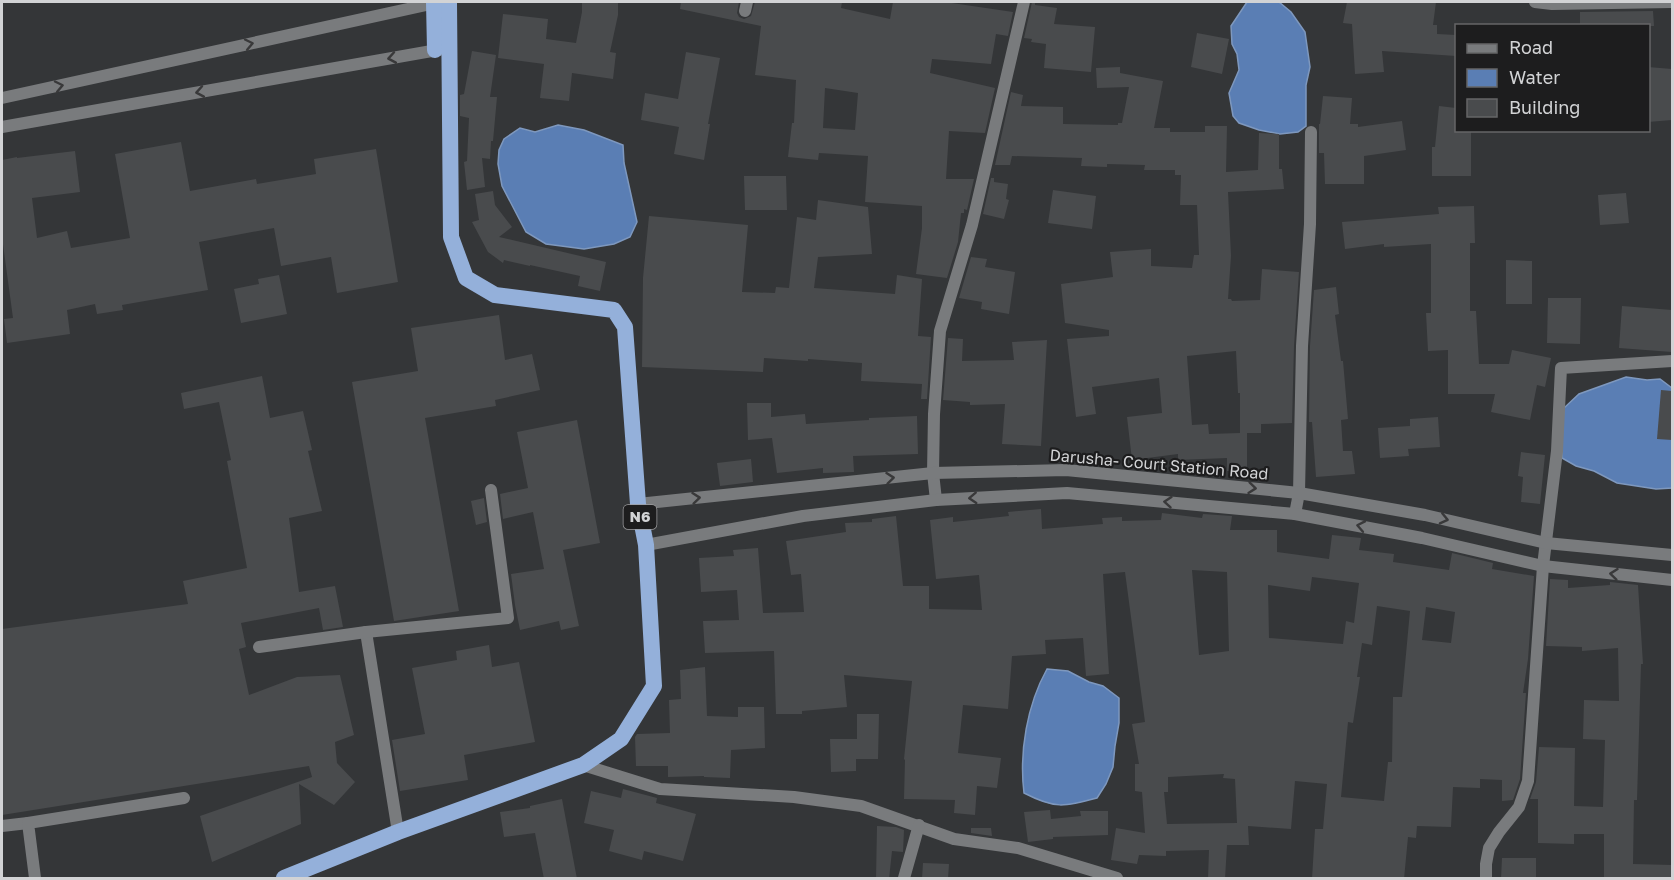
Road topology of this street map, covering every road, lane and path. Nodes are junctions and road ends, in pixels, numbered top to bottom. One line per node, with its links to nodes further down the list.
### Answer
1 (440, 2): 5 (highway, N6); 6 (street, one-way to 1)
2 (1024, 2): 10 (street)
3 (1535, 2): 4 (street)
4 (1672, 2)
5 (442, 49): 7 (street, one-way to 7); 14 (highway, N6)
6 (2, 98)
7 (2, 127)
8 (1311, 132): 12 (street)
9 (1672, 362): 16 (street)
10 (933, 473): 12 (street, Darusha- Court Station Road, one-way to 12); 13 (street); 14 (street, Darusha- Court Station Road, one-way to 10)
11 (491, 490): 21 (street)
12 (1299, 493): 15 (street); 16 (street, Darusha- Court Station Road, one-way to 16)
13 (936, 500): 15 (street, one-way to 13); 17 (street)
14 (638, 504): 17 (highway, N6)
15 (1295, 514): 19 (street, one-way to 15)
16 (1546, 543): 18 (street, Darusha- Court Station Road); 19 (street)
17 (645, 546): 23 (highway, N6)
18 (1672, 555)
19 (1543, 566): 20 (street, one-way to 19); 33 (street)
20 (1672, 580)
21 (366, 632): 22 (street); 28 (street)
22 (259, 646)
23 (583, 765): 26 (street); 28 (highway, N6)
24 (184, 798): 25 (street)
25 (28, 823): 27 (street); 29 (street)
26 (919, 825): 31 (street); 32 (street)
27 (2, 826)
28 (398, 832): 30 (highway, N6)
29 (35, 879)
30 (284, 879)
31 (904, 879)
32 (1117, 879)
33 (1486, 879)

